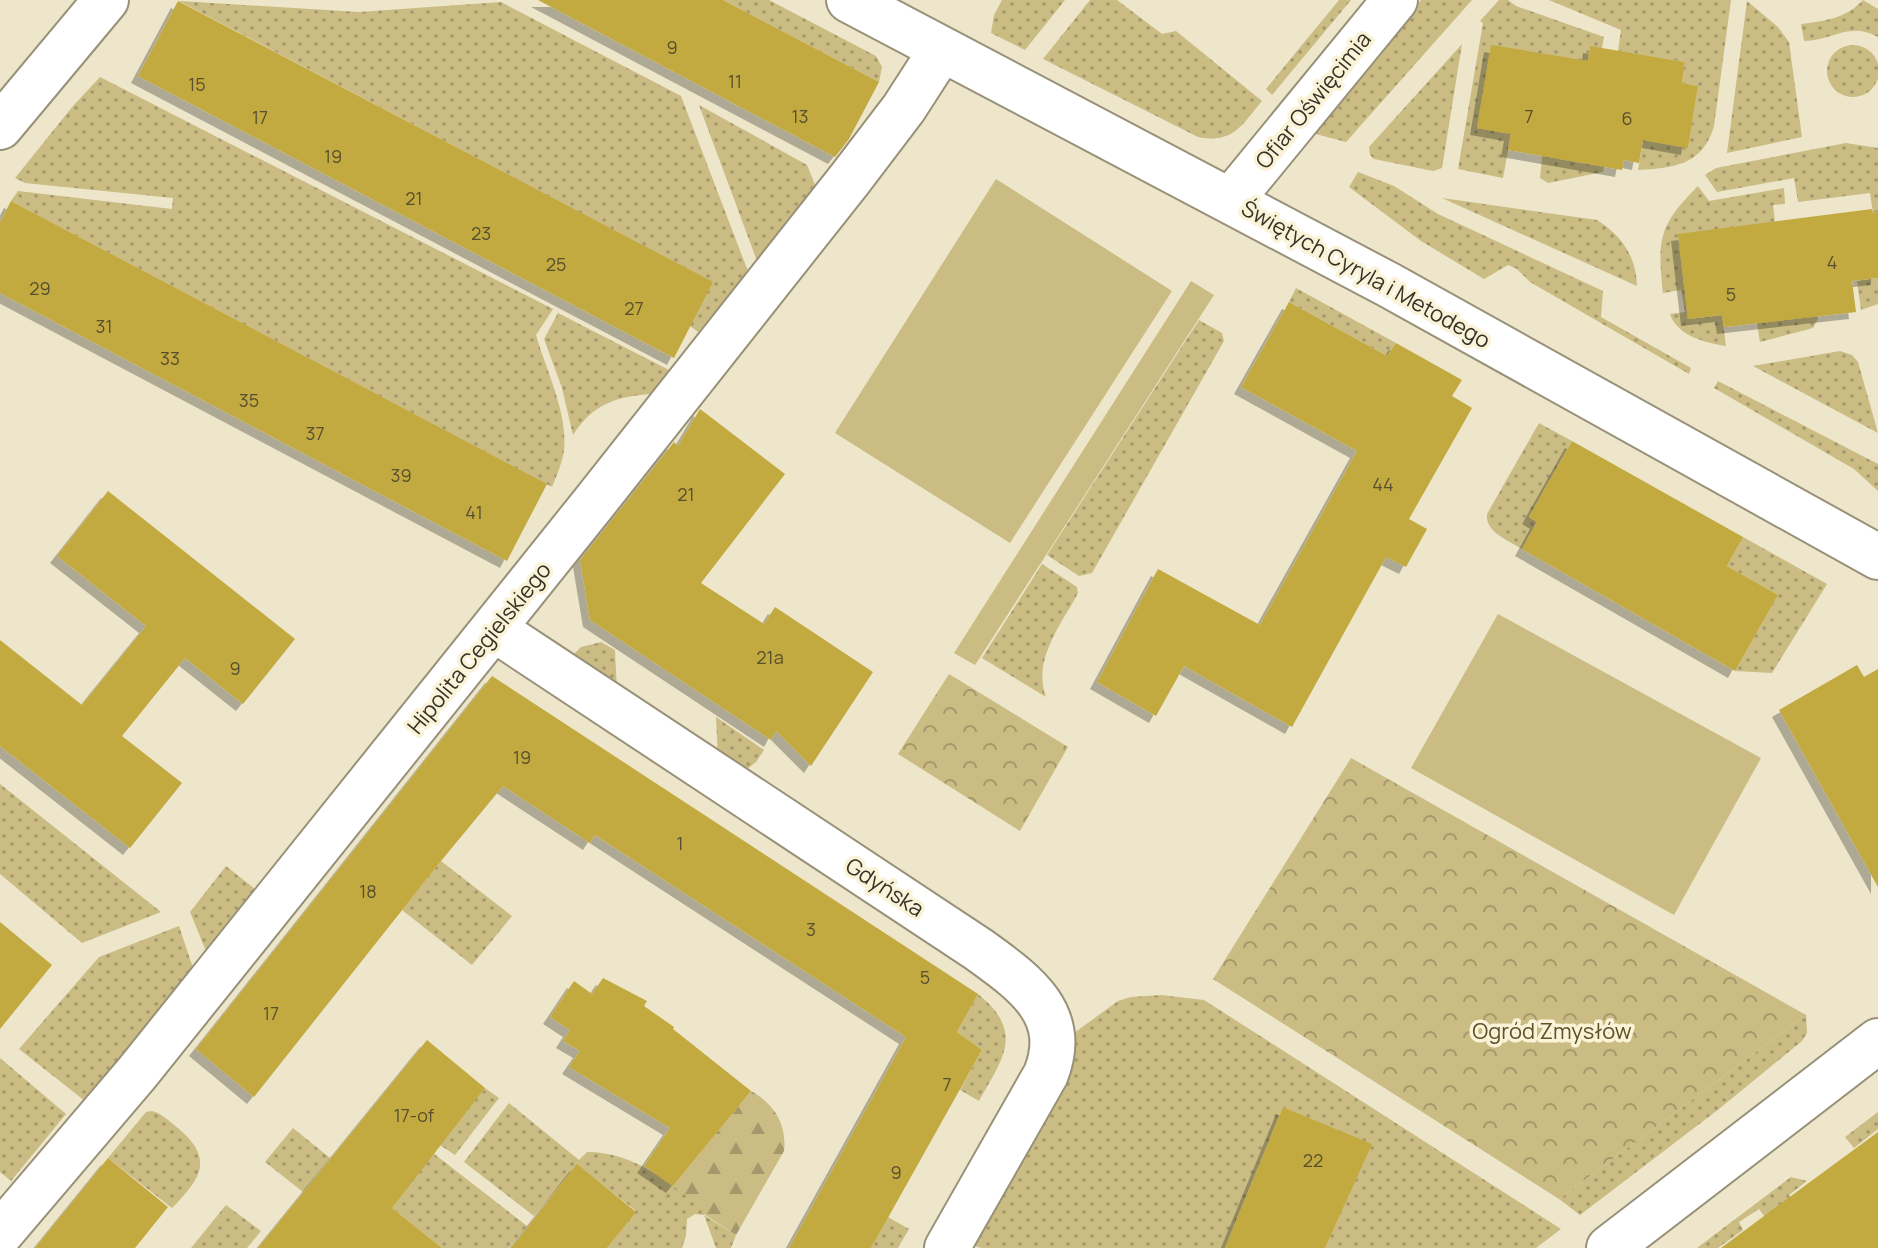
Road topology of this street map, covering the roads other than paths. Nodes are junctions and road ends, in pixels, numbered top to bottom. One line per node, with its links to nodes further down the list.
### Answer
1 (106, 0): 5 (street)
2 (849, 0): 4 (street, Świętych Cyryla i Metodego)
3 (1395, 0): 6 (street, Ofiar Oświęcimia)
4 (942, 49): 6 (street, Świętych Cyryla i Metodego); 8 (street, Hipolita Cegielskiego)
5 (0, 127)
6 (1231, 200): 7 (street, Świętych Cyryla i Metodego)
7 (1878, 557)
8 (494, 629): 10 (street, Hipolita Cegielskiego); 11 (street, Gdyńska)
9 (1878, 1041): 12 (street)
10 (0, 1234)
11 (947, 1248)
12 (1609, 1248)

